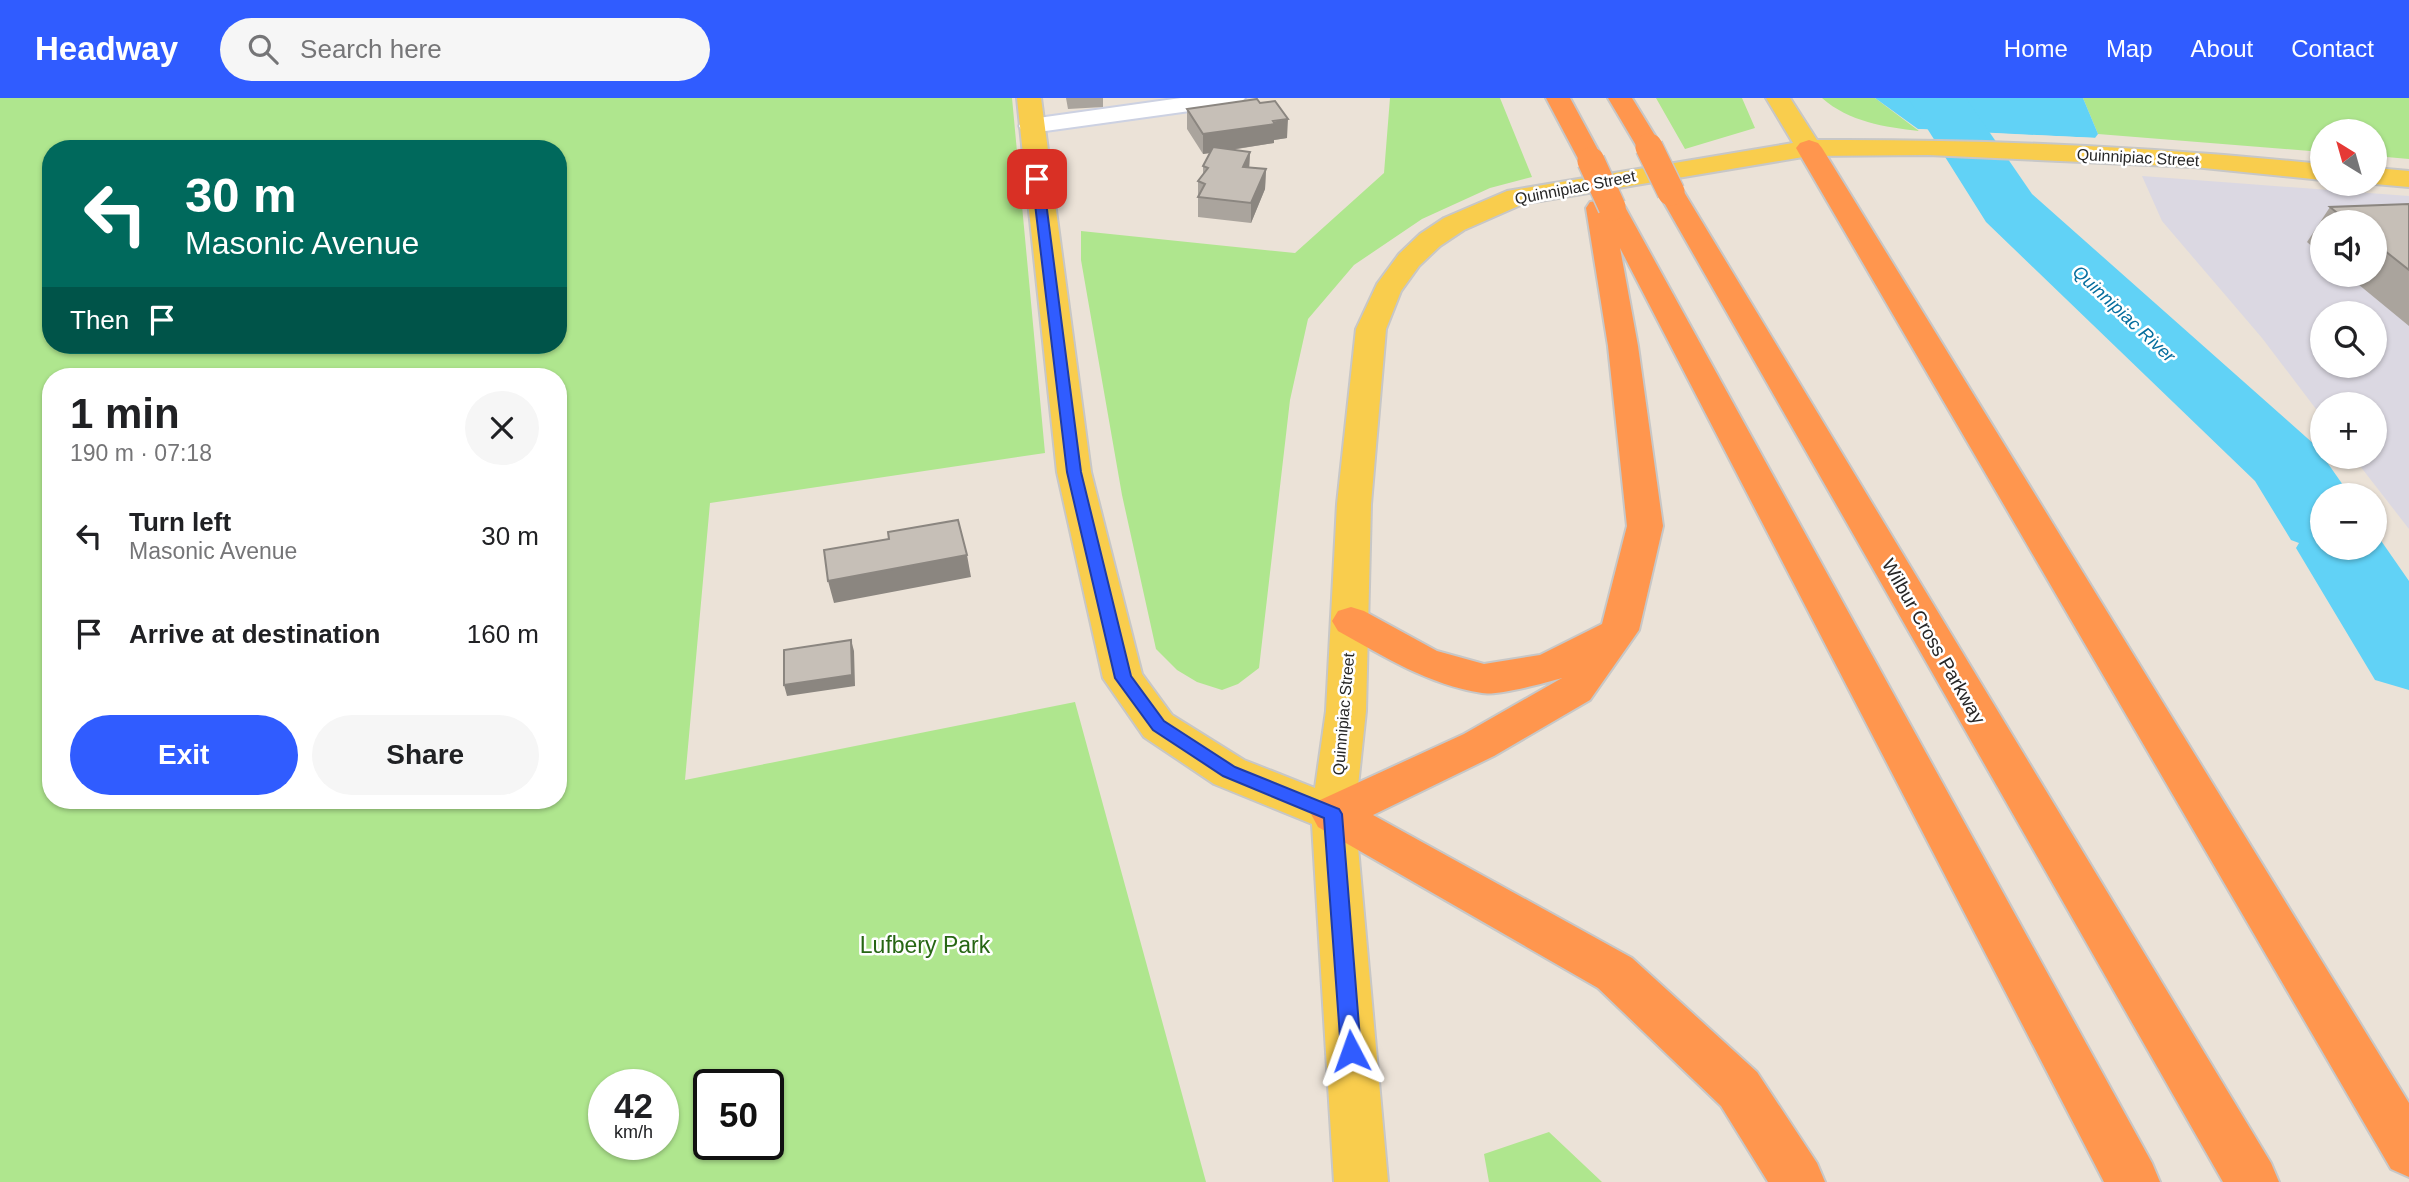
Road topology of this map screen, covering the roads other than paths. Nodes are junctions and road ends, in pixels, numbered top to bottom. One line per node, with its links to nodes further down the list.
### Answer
1 (1233, 98): 5 (street)
2 (1558, 98): 10 (highway, bridge)
3 (1620, 98): 18 (highway, Wilbur Cross Parkway, bridge)
4 (1778, 98): 6 (main road)
5 (1030, 112): 13 (main road)
6 (1809, 148): 7 (main road, Quinnipiac Street); 11 (main road, Quinnipiac Street); 14 (highway)
7 (2310, 171)
8 (2387, 177): 9 (main road)
9 (2409, 179)
10 (1606, 208): 12 (highway); 17 (highway)
11 (1351, 621): 12 (highway); 13 (main road, Quinnipiac Street)
12 (1620, 630): 13 (highway)
13 (1333, 814): 15 (main road, Quinnipiac Street); 16 (highway)
14 (2409, 1151)
15 (1361, 1182)
16 (1798, 1182)
17 (2133, 1182)
18 (2252, 1182)

